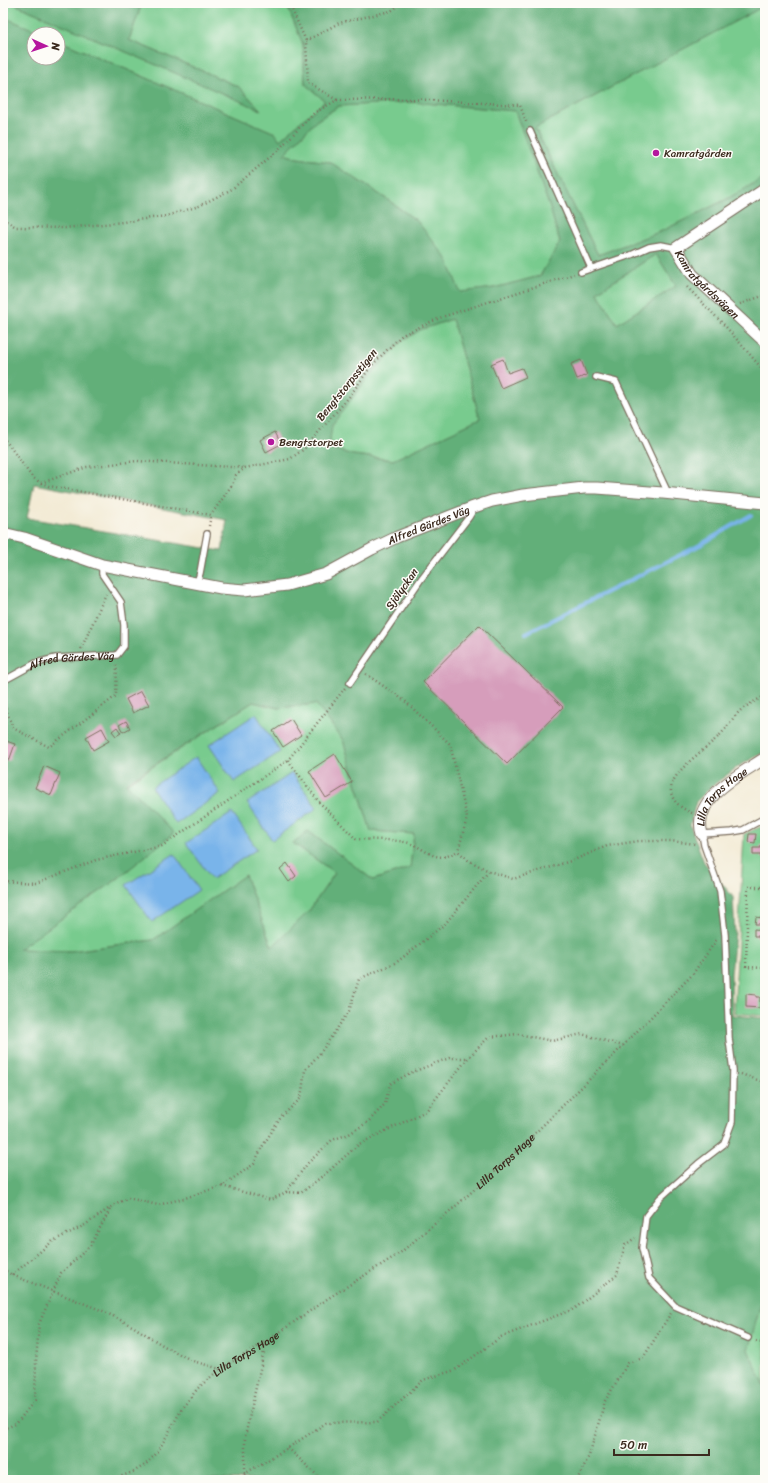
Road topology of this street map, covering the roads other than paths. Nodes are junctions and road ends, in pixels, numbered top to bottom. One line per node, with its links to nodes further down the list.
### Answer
1 (530, 131): 4 (lane)
2 (765, 189): 3 (street, Kamratgårdsvägen)
3 (676, 248): 4 (lane); 6 (street, Kamratgårdsvägen)
4 (591, 268): 5 (lane)
5 (581, 272)
6 (765, 342)
7 (596, 377): 8 (lane)
8 (668, 493): 9 (street, Alfred Gärdes Väg); 10 (street, Alfred Gärdes Väg)
9 (765, 503)
10 (471, 508): 14 (street, Alfred Gärdes Väg); 16 (lane, Sjölyckan)
11 (3, 533): 13 (street, Alfred Gärdes Väg)
12 (207, 534): 14 (lane)
13 (102, 565): 14 (street, Alfred Gärdes Väg); 15 (lane, Alfred Gärdes Väg)
14 (197, 583)
15 (3, 681)
16 (350, 683)
17 (765, 758): 19 (street, Lilla Torps Hage)
18 (765, 818): 19 (lane)
19 (703, 839): 20 (lane, Lilla Torps Hage)
20 (748, 1338)

